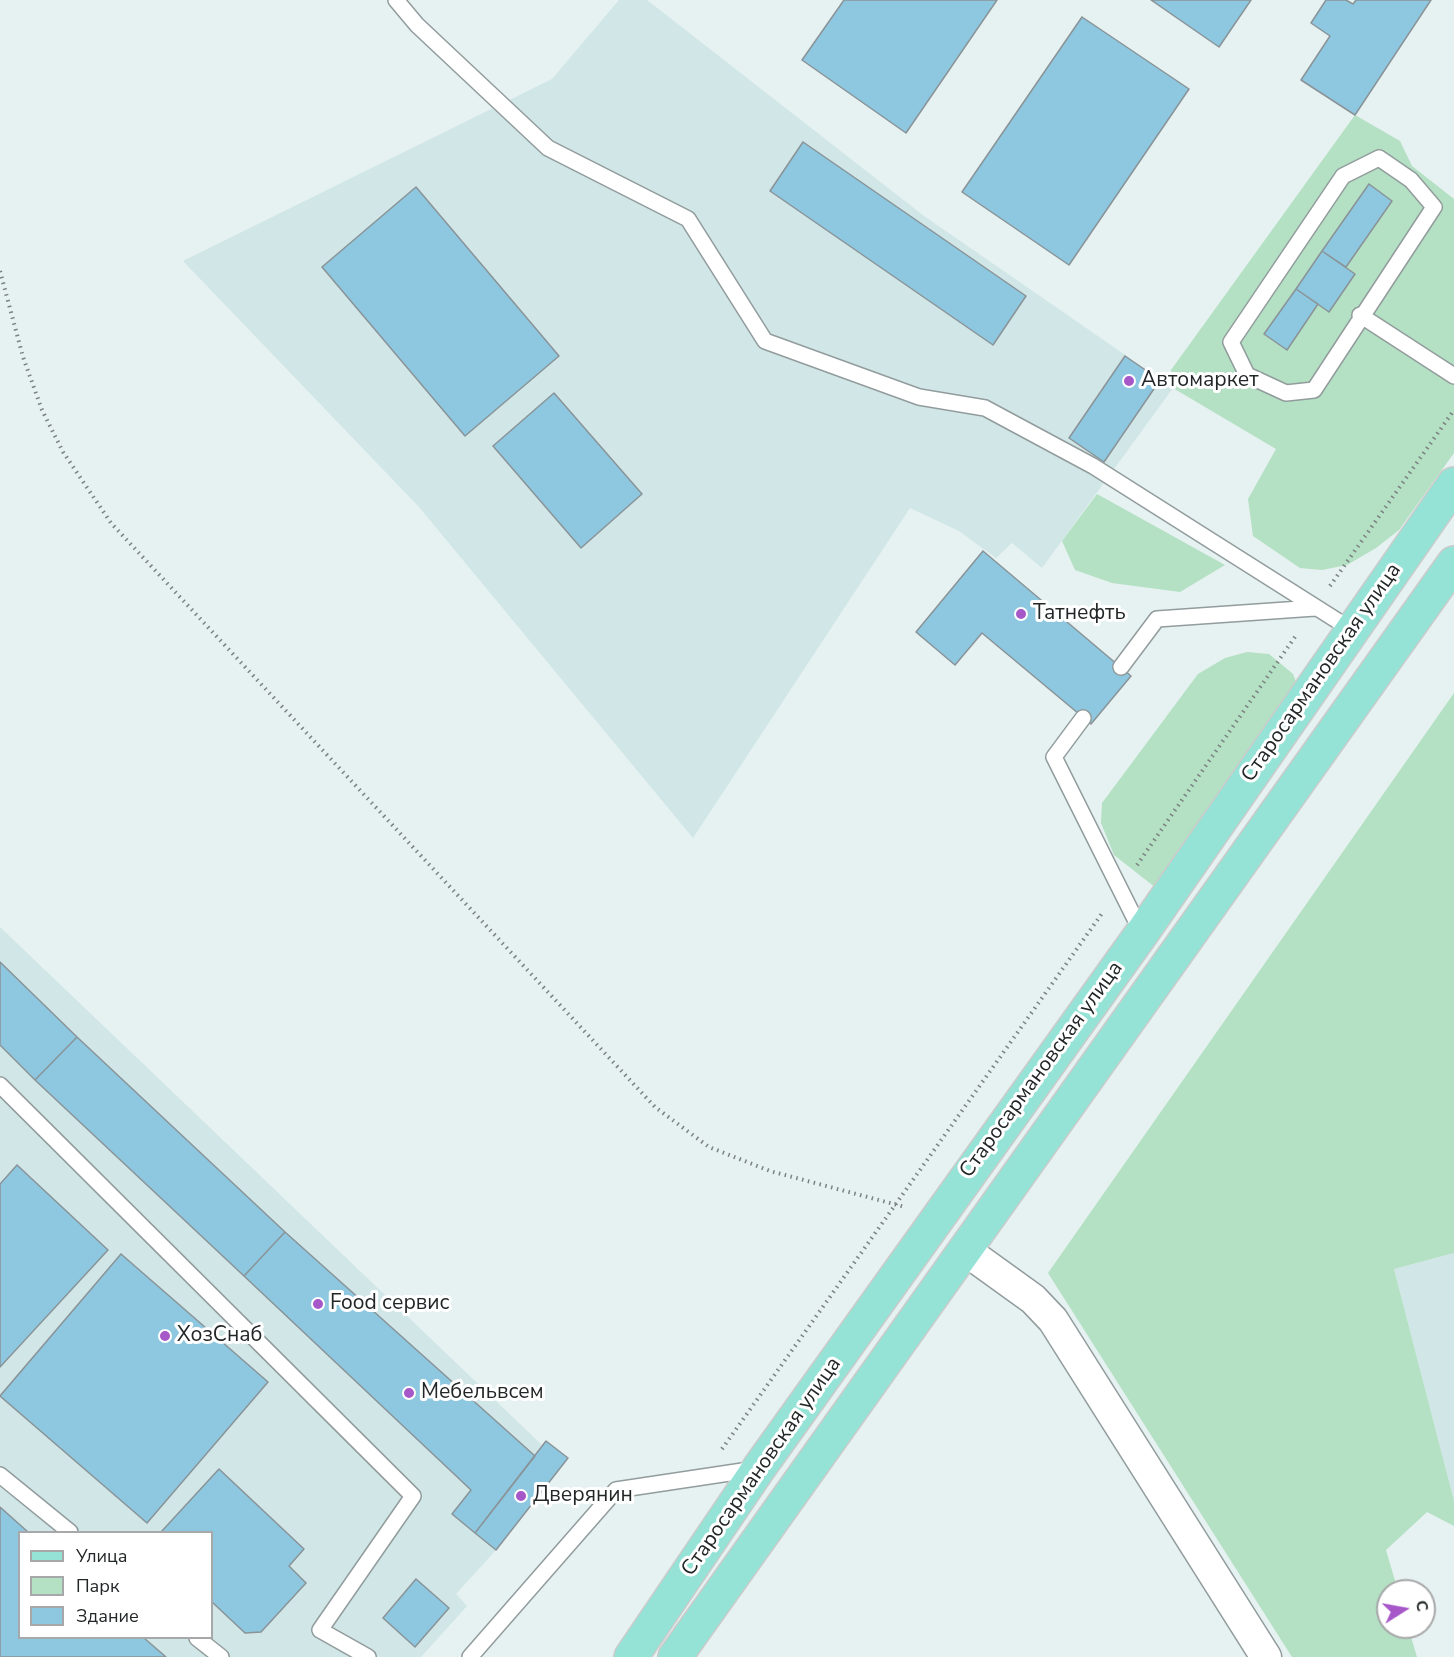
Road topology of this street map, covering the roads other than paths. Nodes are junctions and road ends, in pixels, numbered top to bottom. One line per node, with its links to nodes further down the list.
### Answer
1 (396, 0): 6 (lane)
2 (1360, 315): 2 (lane); 3 (lane)
3 (1454, 376)
4 (1454, 484): 7 (main road, Старосармановская улица)
5 (1454, 563): 12 (main road, Старосармановская улица)
6 (1315, 608): 7 (lane); 8 (lane)
7 (1352, 630): 10 (main road, Старосармановская улица)
8 (1121, 667)
9 (1083, 718): 10 (lane)
10 (1142, 933): 13 (main road, Старосармановская улица)
11 (0, 1085): 18 (lane)
12 (965, 1250): 21 (main road, Старосармановская улица); 22 (street)
13 (759, 1468): 19 (lane); 20 (main road, Старосармановская улица)
14 (0, 1475): 15 (lane)
15 (68, 1531)
16 (198, 1639): 17 (lane)
17 (221, 1657)
18 (368, 1657)
19 (470, 1657)
20 (631, 1657)
21 (675, 1657)
22 (1266, 1657)

